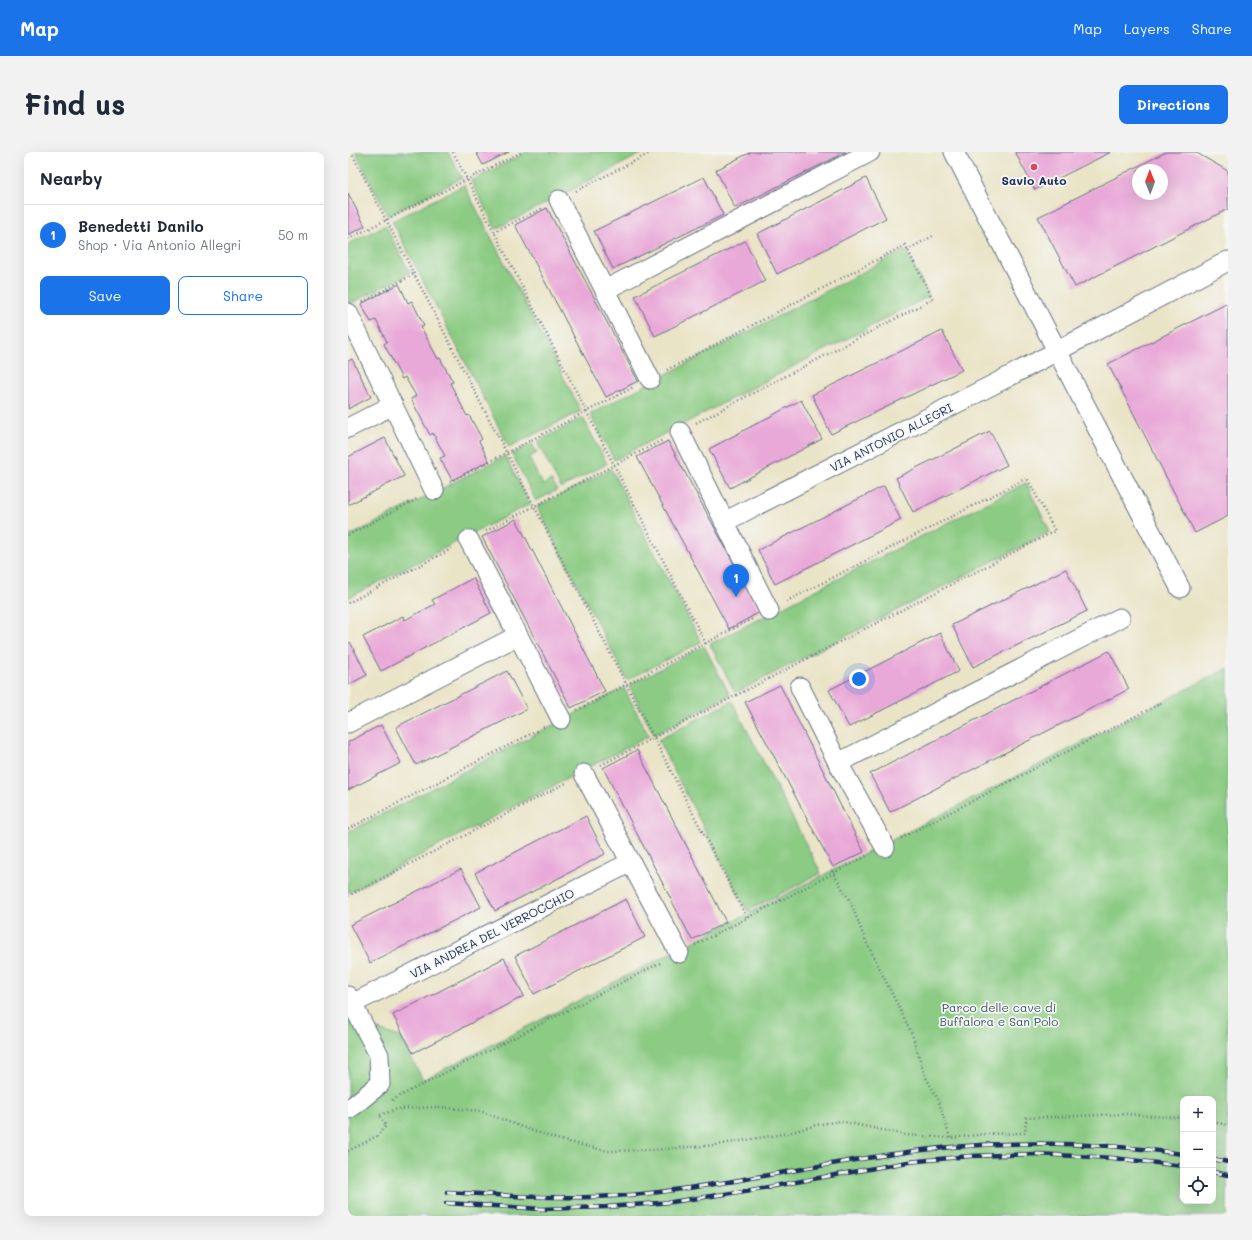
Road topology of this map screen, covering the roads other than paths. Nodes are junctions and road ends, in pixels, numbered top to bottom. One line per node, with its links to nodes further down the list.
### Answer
1 (870, 152): 5 (street)
2 (954, 152): 7 (street)
3 (559, 200): 5 (street)
4 (1228, 261): 7 (street, VIA ANTONIO ALLEGRI)
5 (605, 290): 8 (street)
6 (355, 308): 9 (street)
7 (1056, 351): 13 (street, VIA ANTONIO ALLEGRI); 15 (street)
8 (650, 379)
9 (393, 405): 10 (street); 12 (street)
10 (348, 428)
11 (680, 432): 13 (street)
12 (434, 490)
13 (724, 522): 16 (street)
14 (468, 540): 18 (street)
15 (1180, 588)
16 (769, 611)
17 (1120, 618): 22 (street)
18 (517, 636): 20 (street); 21 (street)
19 (800, 687): 22 (street)
20 (561, 719)
21 (348, 723)
22 (838, 764): 24 (street)
23 (584, 774): 25 (street)
24 (885, 847)
25 (631, 862): 26 (street); 27 (street, VIA ANDREA DEL VERROCCHIO)
26 (679, 953)
27 (350, 1000): 28 (street, VIA ANDREA DEL VERROCCHIO)
28 (348, 1109)

